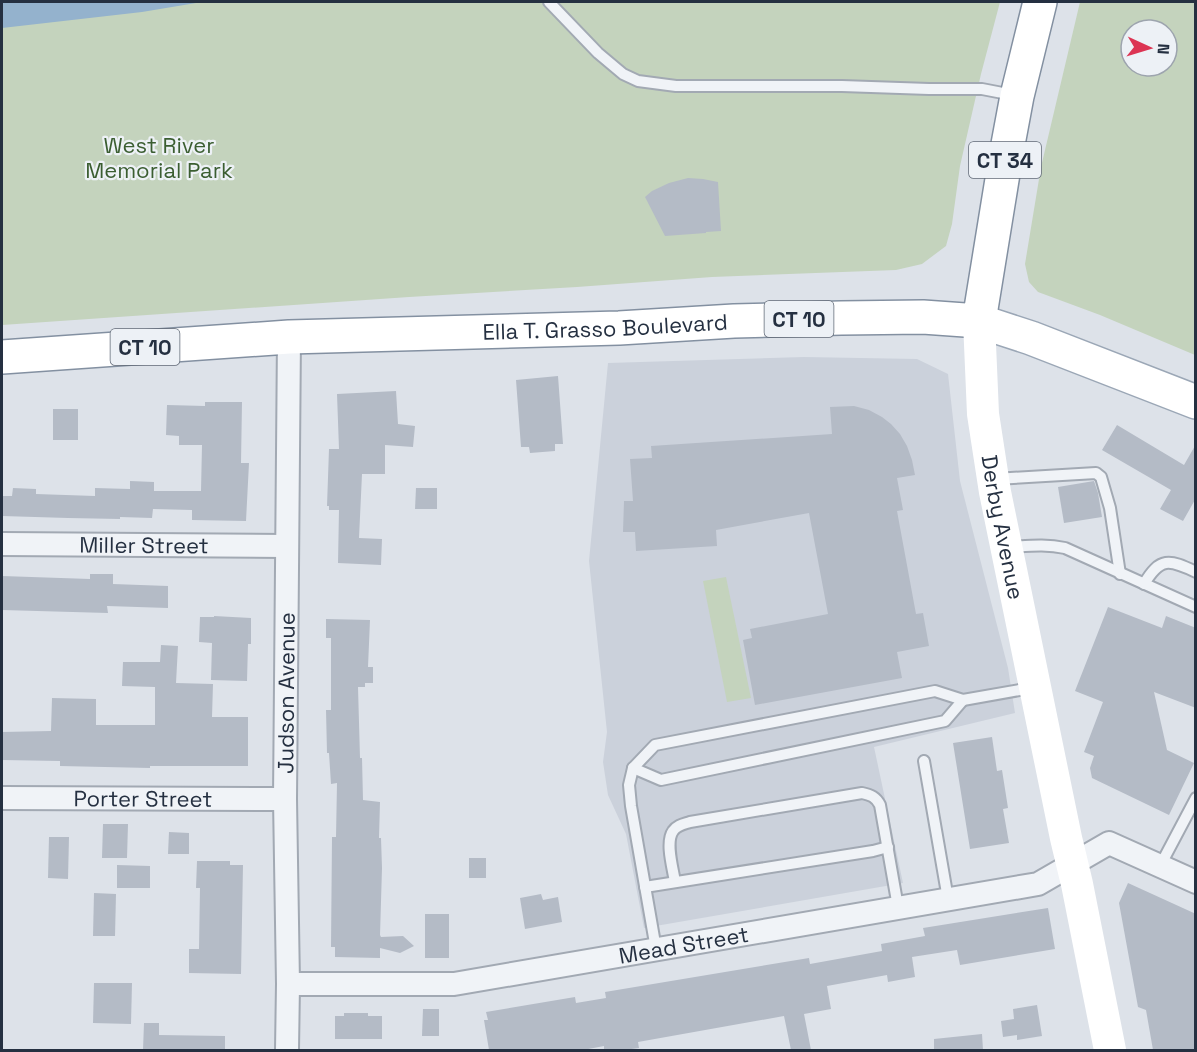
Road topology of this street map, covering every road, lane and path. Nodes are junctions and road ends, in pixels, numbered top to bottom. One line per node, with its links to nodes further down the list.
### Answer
1 (549, 2): 3 (lane)
2 (1041, 2): 3 (main road, Derby Avenue / CT 34)
3 (1017, 96): 4 (main road, Derby Avenue / CT 34)
4 (979, 321): 5 (main road, Ella T. Grasso Boulevard / CT 10); 7 (main road, Ella T. Grasso Boulevard / CT 10); 8 (main road, Derby Avenue)
5 (289, 337): 6 (main road, Ella T. Grasso Boulevard / CT 10); 10 (street, Judson Avenue)
6 (2, 357)
7 (1196, 402)
8 (993, 479): 11 (main road, Derby Avenue); 13 (lane)
9 (2, 544): 10 (street, Miller Street)
10 (286, 546): 22 (street, Judson Avenue)
11 (1006, 548): 13 (lane); 16 (main road, Derby Avenue)
12 (1196, 572): 14 (lane)
13 (1120, 574): 14 (lane)
14 (1144, 584): 15 (lane)
15 (1196, 607)
16 (1035, 687): 17 (lane); 24 (main road, Derby Avenue)
17 (963, 700): 19 (lane); 19 (lane)
18 (924, 761): 29 (lane)
19 (633, 768): 28 (lane)
20 (2, 798): 22 (street, Porter Street)
21 (1196, 798): 25 (lane)
22 (285, 800): 32 (street, Judson Avenue)
23 (888, 848): 26 (lane); 26 (lane); 30 (lane)
24 (1072, 865): 25 (street, Mead Street); 29 (street, Mead Street); 34 (main road, Derby Avenue)
25 (1160, 866): 27 (street)
26 (675, 882): 28 (lane)
27 (1196, 882)
28 (645, 887): 31 (lane)
29 (948, 899): 30 (street, Mead Street)
30 (898, 907): 31 (street, Mead Street)
31 (656, 949): 32 (street, Mead Street)
32 (288, 984): 33 (street, Judson Avenue)
33 (287, 1050)
34 (1110, 1050)

